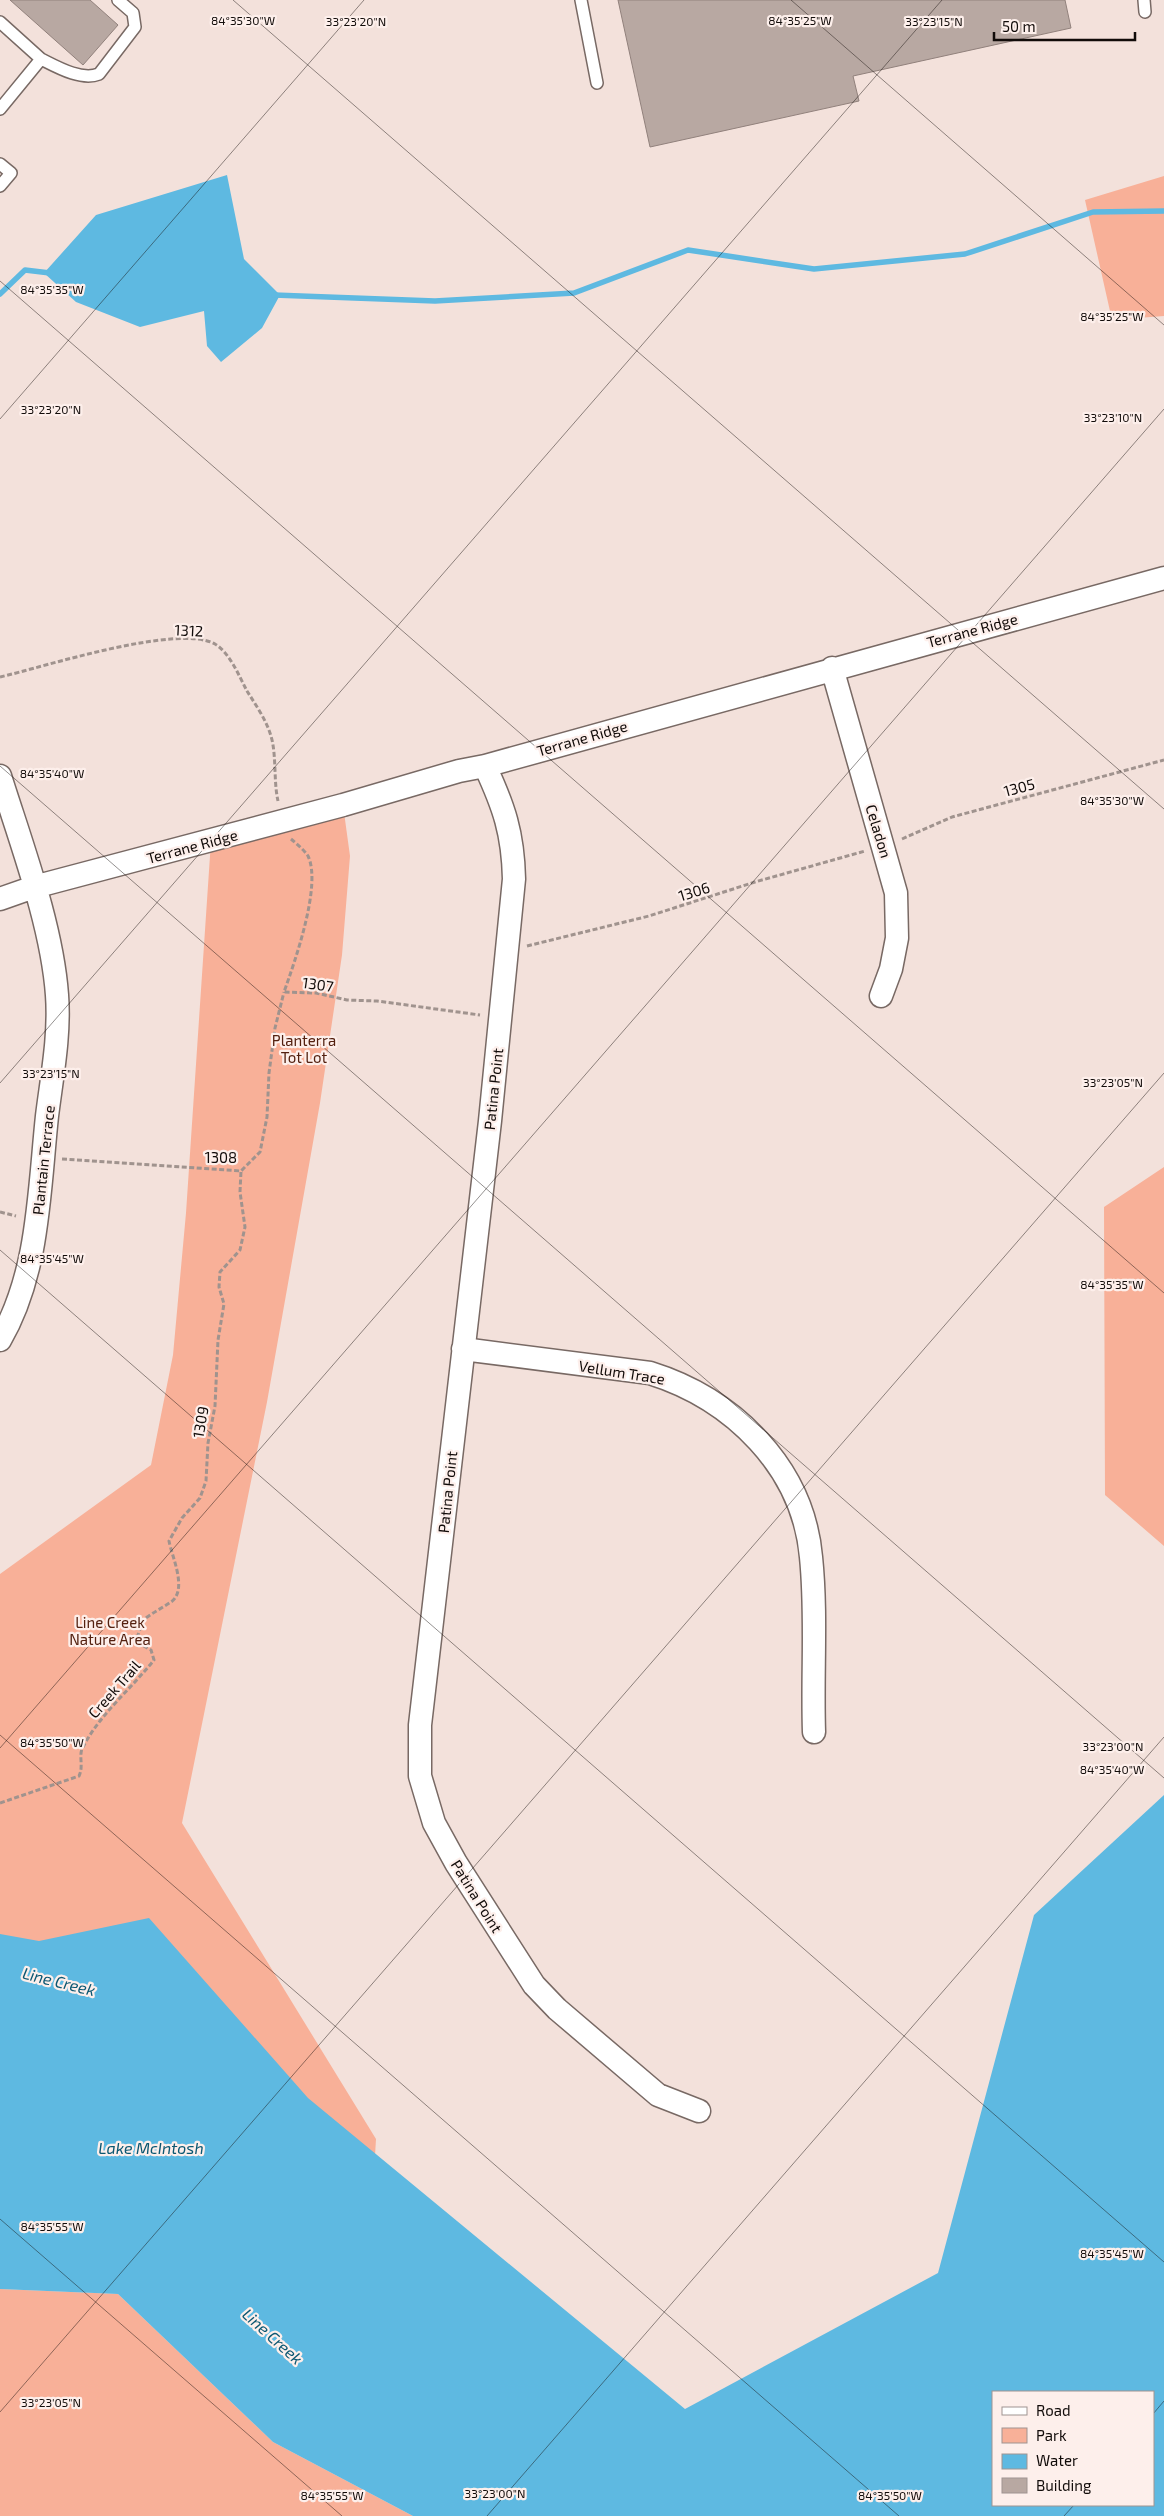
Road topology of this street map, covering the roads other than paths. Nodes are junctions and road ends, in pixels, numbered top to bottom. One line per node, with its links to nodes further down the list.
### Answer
1 (118, 0): 4 (lane)
2 (581, 0): 5 (lane)
3 (0, 22): 4 (lane)
4 (41, 59): 6 (lane)
5 (597, 84)
6 (0, 109)
7 (0, 164): 8 (lane)
8 (0, 186)
9 (1164, 578): 10 (street, Terrane Ridge)
10 (832, 668): 11 (street, Terrane Ridge); 15 (street, Celadon)
11 (485, 766): 13 (street, Terrane Ridge); 17 (street, Patina Point)
12 (0, 776): 13 (street, Plantain Terrace)
13 (34, 887): 14 (street, Terrane Ridge); 16 (street, Plantain Terrace)
14 (0, 899)
15 (881, 996)
16 (0, 1340)
17 (463, 1349): 18 (street, Vellum Trace); 19 (street, Patina Point)
18 (814, 1732)
19 (699, 2111)

